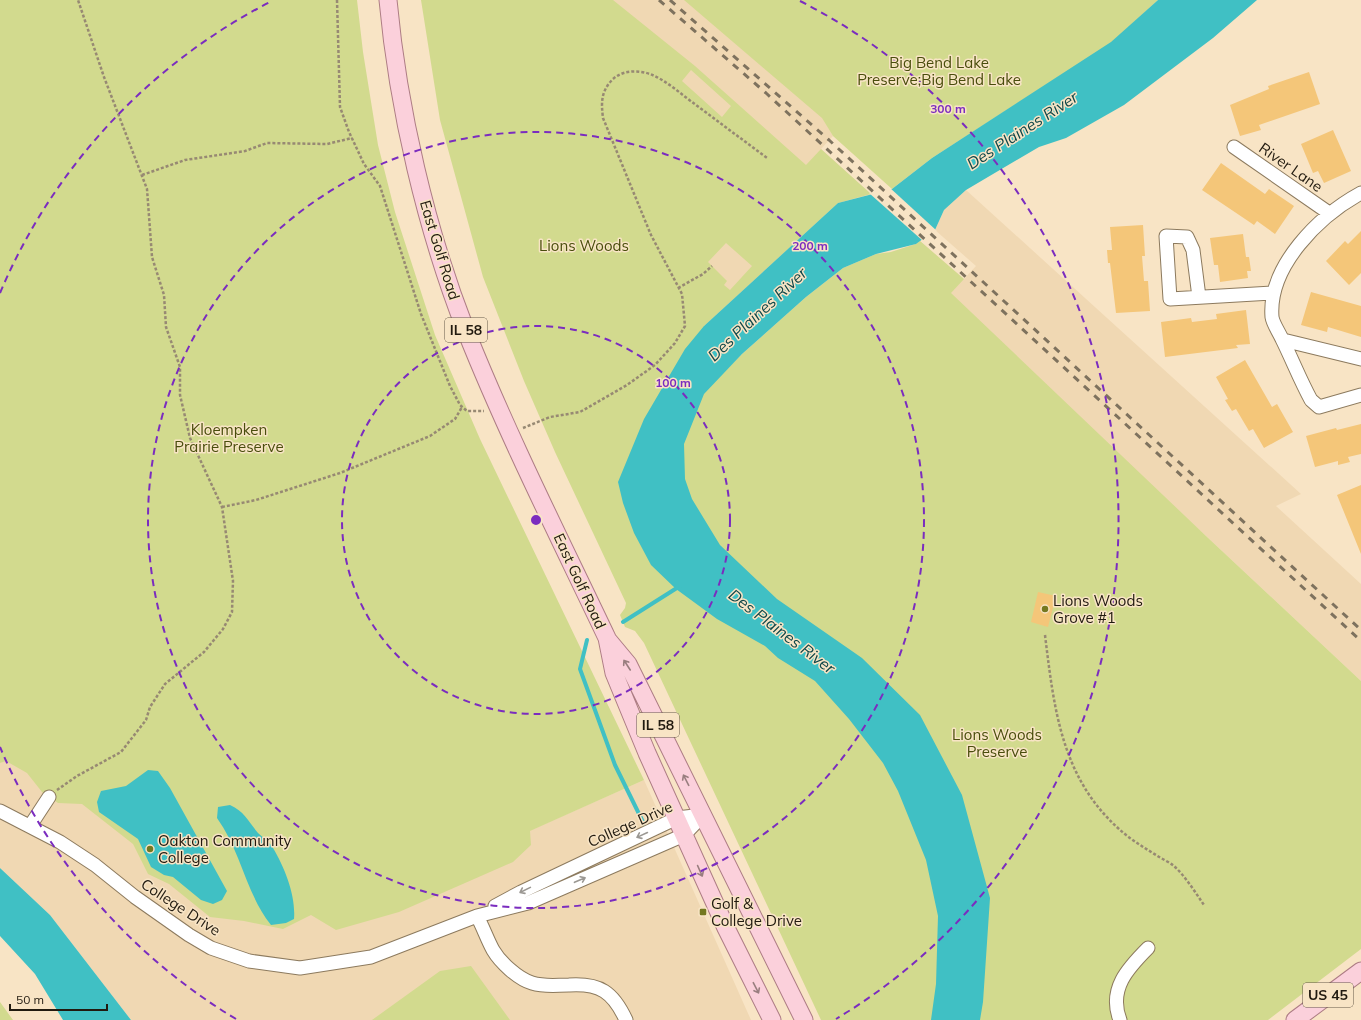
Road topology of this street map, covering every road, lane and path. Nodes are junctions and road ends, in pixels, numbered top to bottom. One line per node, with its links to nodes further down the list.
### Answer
1 (78, 0): 7 (path)
2 (337, 0): 4 (path)
3 (388, 0): 18 (main road, East Golf Road / IL 58)
4 (352, 138): 7 (path); 17 (path)
5 (1234, 147): 9 (street, River Lane)
6 (767, 158): 11 (path)
7 (142, 175): 20 (path)
8 (1361, 194): 9 (street)
9 (1329, 213): 12 (street)
10 (712, 266): 11 (path)
11 (678, 288): 19 (path)
12 (1273, 293): 13 (street); 14 (street)
13 (1200, 297): 13 (street)
14 (1283, 340): 15 (street); 16 (street)
15 (1361, 359)
16 (1361, 395)
17 (462, 407): 18 (path); 20 (path)
18 (499, 410): 19 (main road, East Golf Road / IL 58)
19 (510, 434): 22 (main road, East Golf Road / IL 58)
20 (222, 506): 23 (path)
21 (1045, 636): 29 (path)
22 (607, 638): 25 (main road, East Golf Road / IL 58, one-way to 22); 26 (main road, East Golf Road / IL 58)
23 (49, 797): 27 (street)
24 (0, 810): 27 (street, College Drive)
25 (704, 815): 26 (street, College Drive); 28 (street, College Drive); 35 (main road, East Golf Road / IL 58)
26 (677, 818): 28 (main road, East Golf Road / IL 58); 30 (street, College Drive, one-way to 30)
27 (30, 826): 30 (street, College Drive)
28 (684, 835): 30 (street, College Drive, one-way to 28); 34 (main road, East Golf Road / IL 58, one-way to 34)
29 (1204, 904)
30 (478, 916): 33 (street)
31 (1148, 948): 36 (street)
32 (1361, 971): 37 (main road, US 45)
33 (626, 1020)
34 (772, 1020)
35 (804, 1020)
36 (1120, 1020)
37 (1295, 1020)

